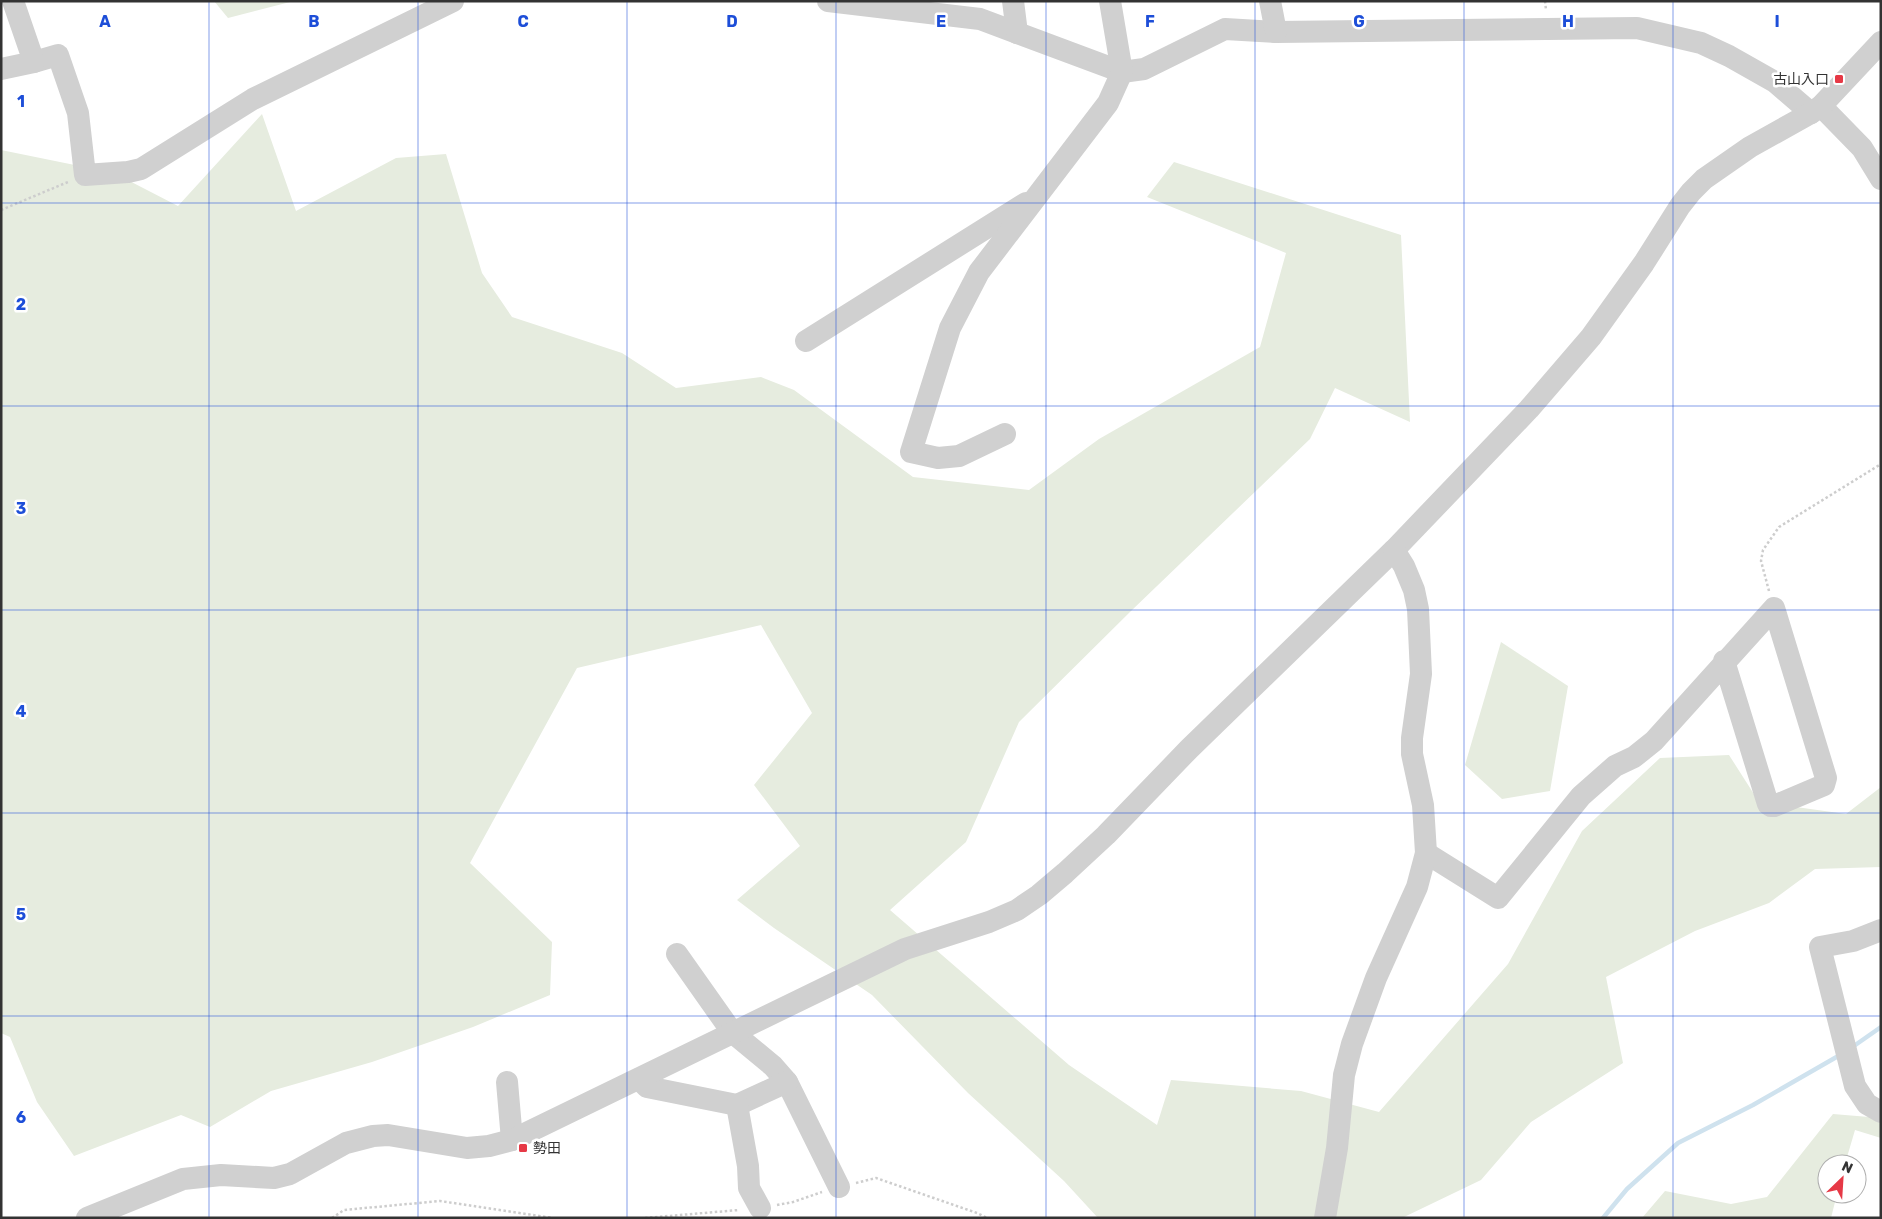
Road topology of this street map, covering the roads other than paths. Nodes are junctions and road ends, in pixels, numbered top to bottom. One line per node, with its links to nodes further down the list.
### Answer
1 (13, 1): 10 (street)
2 (453, 1): 10 (street)
3 (828, 1): 8 (street)
4 (1012, 1): 8 (street)
5 (1110, 1): 12 (street)
6 (1270, 1): 7 (street)
7 (1276, 32): 12 (street); 13 (street)
8 (1017, 33): 12 (street)
9 (1881, 42): 13 (street)
10 (34, 62): 11 (street)
11 (1, 69)
12 (1122, 72): 15 (street)
13 (1816, 110): 14 (street); 18 (street)
14 (1881, 178)
15 (1037, 196): 16 (street); 17 (street)
16 (806, 340)
17 (1005, 434)
18 (1394, 550): 20 (street); 23 (street)
19 (1724, 662): 19 (street); 20 (street)
20 (1426, 853): 33 (street)
21 (1881, 930): 28 (street)
22 (677, 954): 23 (street)
23 (732, 1032): 24 (street); 26 (street)
24 (639, 1079): 27 (street); 29 (street)
25 (507, 1082): 29 (street)
26 (787, 1082): 27 (street); 30 (street)
27 (738, 1105): 31 (street)
28 (1881, 1112)
29 (512, 1140): 32 (street)
30 (839, 1187)
31 (760, 1208)
32 (87, 1218)
33 (1325, 1218)

